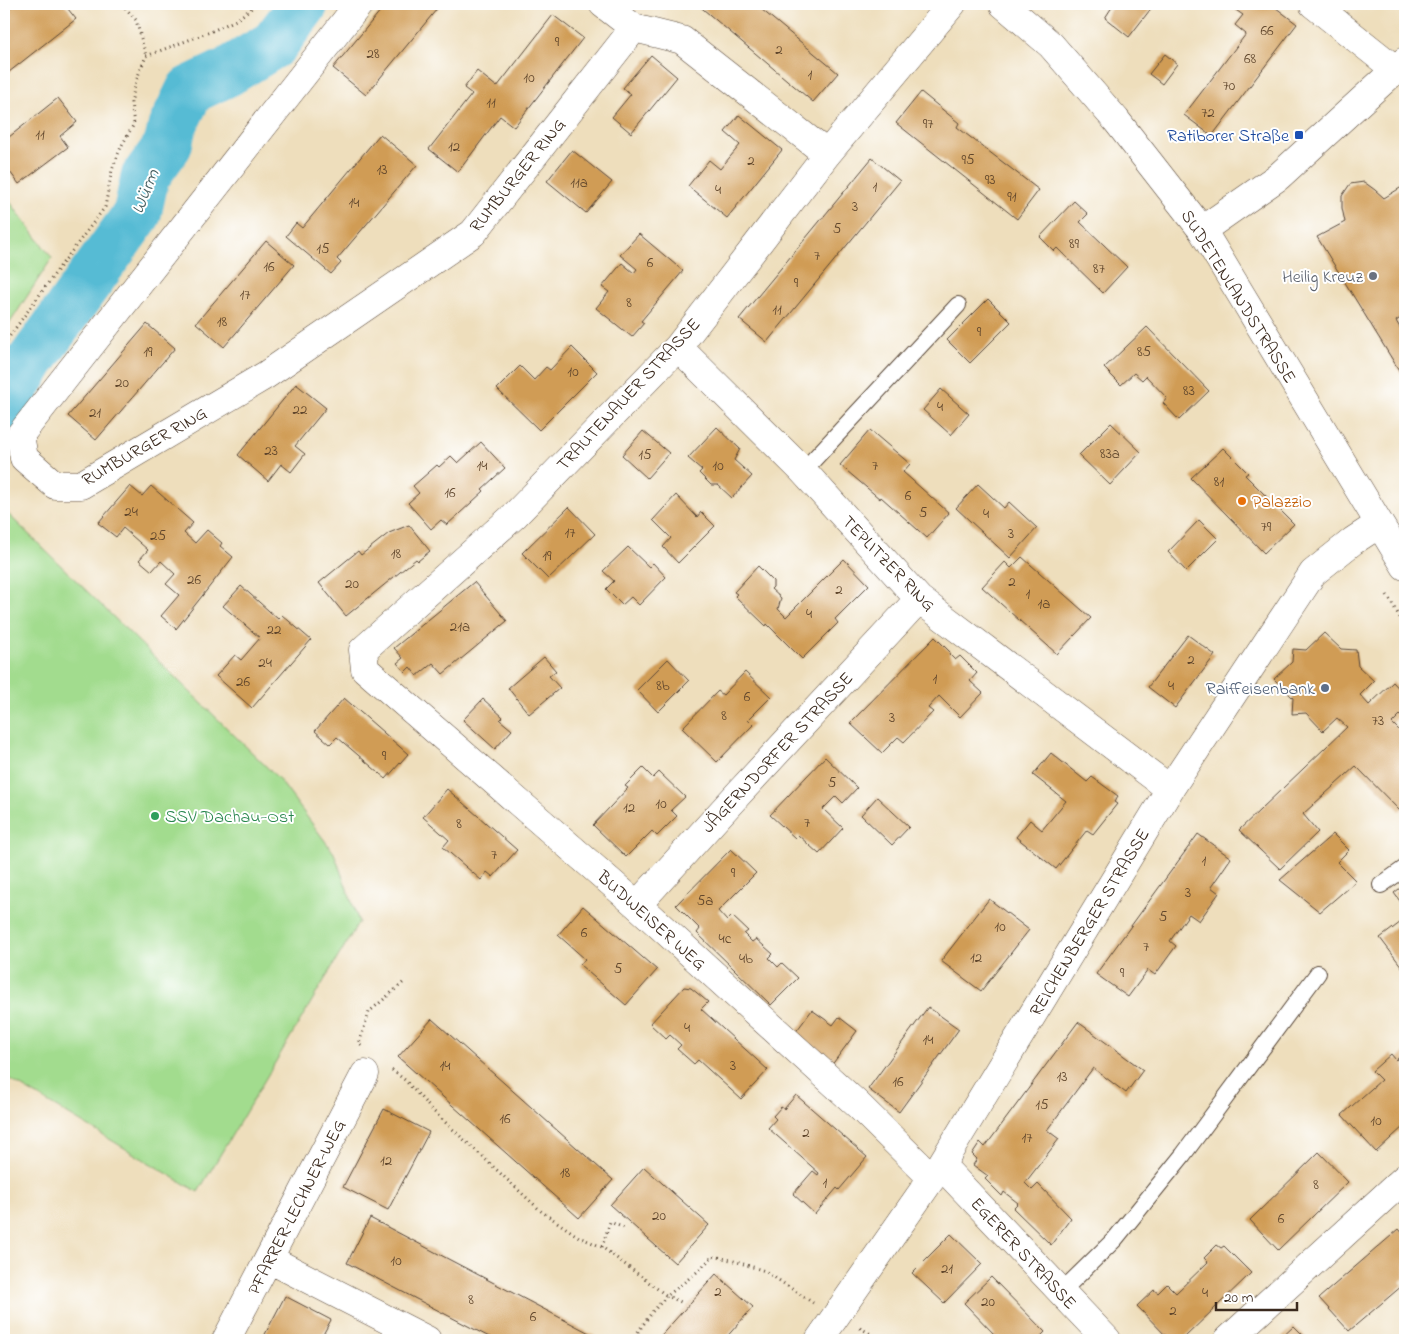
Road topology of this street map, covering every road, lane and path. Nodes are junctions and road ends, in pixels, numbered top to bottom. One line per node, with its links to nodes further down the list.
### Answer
1 (122, 4): 9 (path)
2 (257, 4): 9 (path)
3 (359, 4): 8 (street, RUMBURGER RING)
4 (603, 4): 8 (street)
5 (952, 4): 11 (street, TRAUTENAUER STRASSE)
6 (1003, 4): 12 (street, SUDETENLANDSTRASSE)
7 (1314, 4): 10 (street)
8 (634, 28): 11 (street)
9 (146, 56): 14 (path)
10 (1400, 66): 12 (street)
11 (826, 154): 15 (street, TRAUTENAUER STRASSE)
12 (1202, 230): 17 (street, SUDETENLANDSTRASSE)
13 (958, 305): 16 (lane)
14 (4, 344)
15 (678, 347): 16 (street, TEPLITZER RING); 22 (street, TRAUTENAUER STRASSE)
16 (803, 471): 20 (street, TEPLITZER RING)
17 (1379, 524): 18 (street, SUDETENLANDSTRASSE); 23 (street, REICHENBERGER STRASSE)
18 (1405, 563)
19 (1386, 595): 21 (path)
20 (919, 599): 23 (street, TEPLITZER RING); 26 (street, JÄGERNDORFER STRASSE)
21 (1405, 626)
22 (365, 669): 26 (street, BUDWEISER WEG)
23 (1170, 789): 31 (street, REICHENBERGER STRASSE)
24 (1405, 868): 25 (lane)
25 (1381, 885)
26 (636, 905): 31 (street, BUDWEISER WEG)
27 (1318, 973): 36 (lane)
28 (405, 981): 29 (path)
29 (365, 1074): 35 (street, PFARRER-LECHNER-WEG)
30 (405, 1080): 34 (path)
31 (936, 1171): 36 (street, EGERER STRASSE); 39 (street, REICHENBERGER STRASSE)
32 (1405, 1178): 46 (street)
33 (624, 1228): 34 (path)
34 (602, 1247): 37 (path)
35 (269, 1259): 40 (street, PFARRER-LECHNER-WEG); 41 (street)
36 (1061, 1292): 45 (street, EGERER STRASSE)
37 (666, 1296): 38 (path); 39 (path); 42 (path)
38 (681, 1302)
39 (845, 1321): 43 (street, REICHENBERGER STRASSE); 44 (path)
40 (226, 1340)
41 (427, 1340)
42 (632, 1340)
43 (819, 1340)
44 (878, 1340)
45 (1107, 1340)
46 (1228, 1340)

